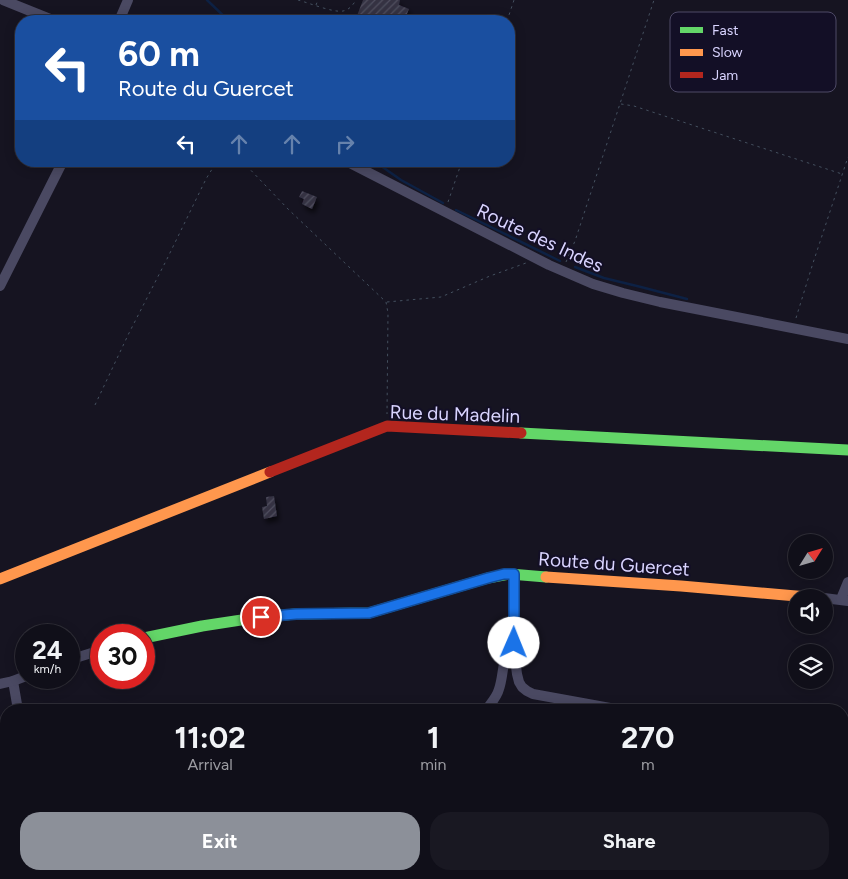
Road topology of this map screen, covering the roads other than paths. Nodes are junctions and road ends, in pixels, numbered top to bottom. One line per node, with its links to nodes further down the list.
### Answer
1 (3, 0): 3 (street)
2 (128, 0): 4 (street)
3 (40, 15)
4 (121, 15)
5 (60, 167): 7 (street)
6 (358, 167): 8 (street, Route des Indes)
7 (0, 286)
8 (848, 339)
9 (848, 450): 11 (street, Rue du Madelin)
10 (514, 574): 13 (street, Route du Guercet); 15 (street, Route du Guercet); 16 (street)
11 (0, 580)
12 (848, 582): 14 (street)
13 (788, 595)
14 (845, 600)
15 (155, 636)
16 (514, 643): 20 (street); 21 (street)
17 (13, 681): 18 (street); 19 (street)
18 (0, 684)
19 (17, 704)
20 (490, 704)
21 (589, 704)

